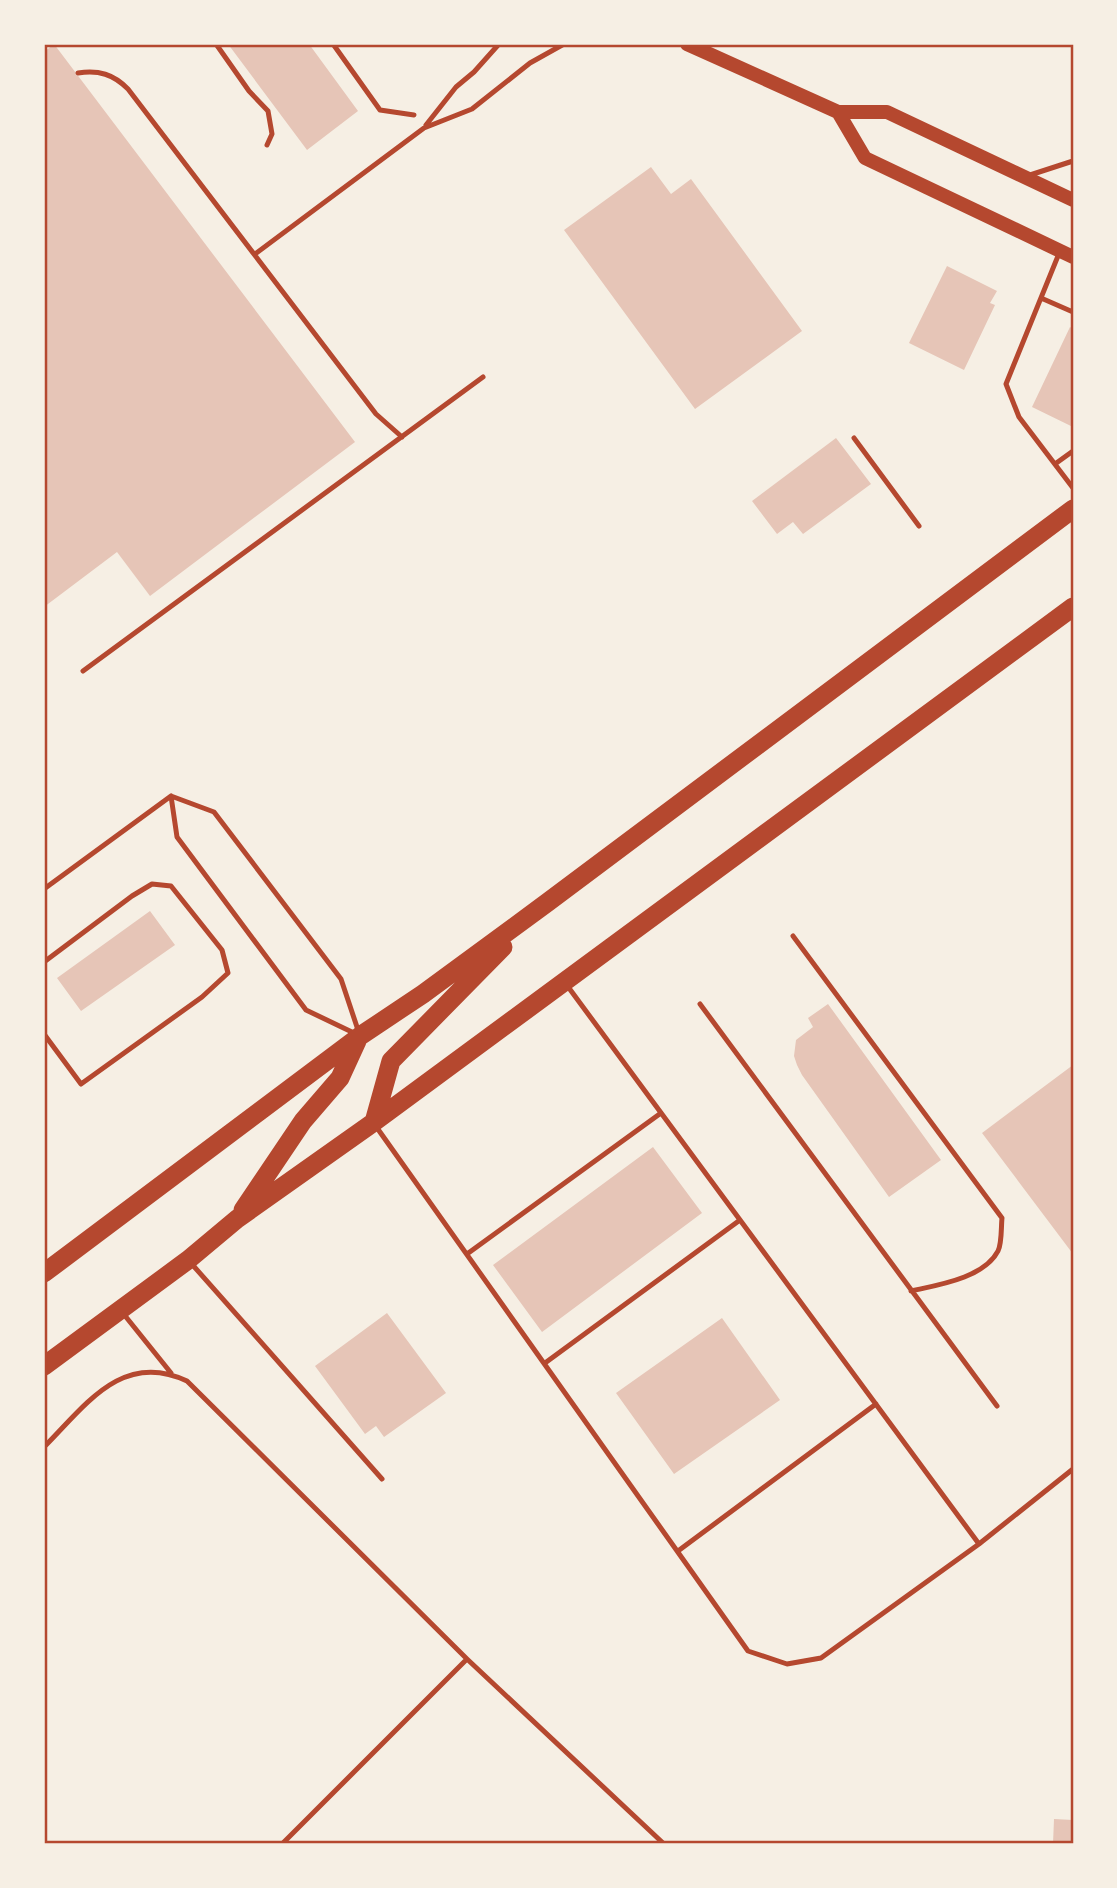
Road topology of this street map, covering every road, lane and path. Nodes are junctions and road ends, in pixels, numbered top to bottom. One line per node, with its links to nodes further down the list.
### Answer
1 (216, 44): 10 (lane)
2 (333, 44): 8 (lane)
3 (499, 44): 9 (lane)
4 (564, 44): 9 (lane)
5 (687, 44): 7 (main road)
6 (78, 73): 14 (lane)
7 (838, 113): 12 (main road); 15 (main road)
8 (414, 115)
9 (424, 128): 14 (lane)
10 (267, 145)
11 (1073, 161): 12 (lane)
12 (1024, 177): 13 (main road)
13 (1073, 200)
14 (255, 254): 19 (lane)
15 (1066, 254): 16 (lane)
16 (1041, 298): 17 (lane); 22 (lane)
17 (1073, 312)
18 (483, 377): 19 (lane)
19 (402, 437): 27 (lane)
20 (854, 438): 25 (lane)
21 (1073, 451): 22 (lane)
22 (1055, 464): 23 (lane)
23 (1073, 488)
24 (1073, 509): 30 (highway)
25 (919, 526)
26 (1073, 607): 33 (highway)
27 (83, 671)
28 (171, 796): 29 (lane); 36 (lane); 36 (lane)
29 (44, 889)
30 (548, 902): 36 (highway); 38 (highway)
31 (793, 936): 44 (lane)
32 (44, 962): 35 (lane)
33 (564, 982): 37 (lane); 38 (highway)
34 (699, 1004): 44 (lane)
35 (44, 1034)
36 (360, 1036): 39 (highway); 43 (highway)
37 (661, 1113): 40 (lane); 41 (lane)
38 (373, 1122): 39 (highway); 41 (lane)
39 (237, 1219): 42 (highway)
40 (740, 1220): 46 (lane); 49 (lane)
41 (467, 1254): 46 (lane)
42 (188, 1259): 45 (highway); 53 (lane)
43 (44, 1273)
44 (911, 1291): 50 (lane)
45 (120, 1310): 47 (highway); 48 (lane)
46 (545, 1363): 55 (lane)
47 (44, 1366)
48 (171, 1373): 51 (lane); 56 (lane)
49 (876, 1404): 54 (lane); 55 (lane)
50 (996, 1406)
51 (44, 1447)
52 (1073, 1469): 54 (lane)
53 (382, 1479)
54 (979, 1544): 55 (lane)
55 (678, 1551)
56 (467, 1659): 57 (lane); 58 (lane)
57 (282, 1844)
58 (664, 1844)

